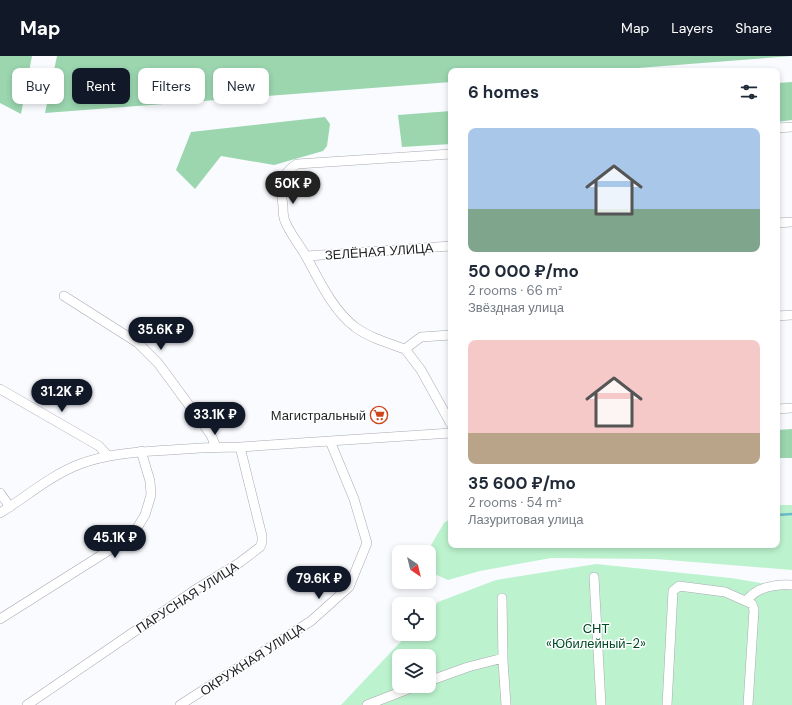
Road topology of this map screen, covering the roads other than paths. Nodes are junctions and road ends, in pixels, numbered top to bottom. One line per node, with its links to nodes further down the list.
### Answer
1 (792, 127): 2 (street)
2 (780, 128)
3 (448, 154): 7 (street)
4 (792, 222): 5 (street)
5 (780, 223)
6 (448, 246): 7 (street, ЗЕЛЁНАЯ УЛИЦА)
7 (306, 256): 12 (street)
8 (64, 296): 19 (street)
9 (792, 315): 10 (street)
10 (780, 316)
11 (448, 335): 12 (street)
12 (405, 349): 16 (street)
13 (0, 389): 22 (street)
14 (792, 408): 15 (street)
15 (780, 409)
16 (448, 419)
17 (448, 433): 18 (street)
18 (330, 441): 20 (street); 35 (street, ОКРУЖНАЯ УЛИЦА)
19 (216, 447): 20 (street); 21 (street)
20 (240, 447): 34 (street, ПАРУСНАЯ УЛИЦА)
21 (141, 451): 22 (street); 30 (street)
22 (108, 456): 24 (street)
23 (0, 492): 24 (street)
24 (10, 507): 25 (street)
25 (0, 513)
26 (594, 577): 38 (street)
27 (792, 585): 29 (street)
28 (502, 598): 31 (street)
29 (746, 601): 39 (street); 40 (street)
30 (0, 619)
31 (503, 658): 32 (street); 37 (street)
32 (436, 678)
33 (398, 693): 36 (street)
34 (27, 705)
35 (180, 705)
36 (367, 705)
37 (506, 705)
38 (601, 705)
39 (666, 705)
40 (748, 705)

